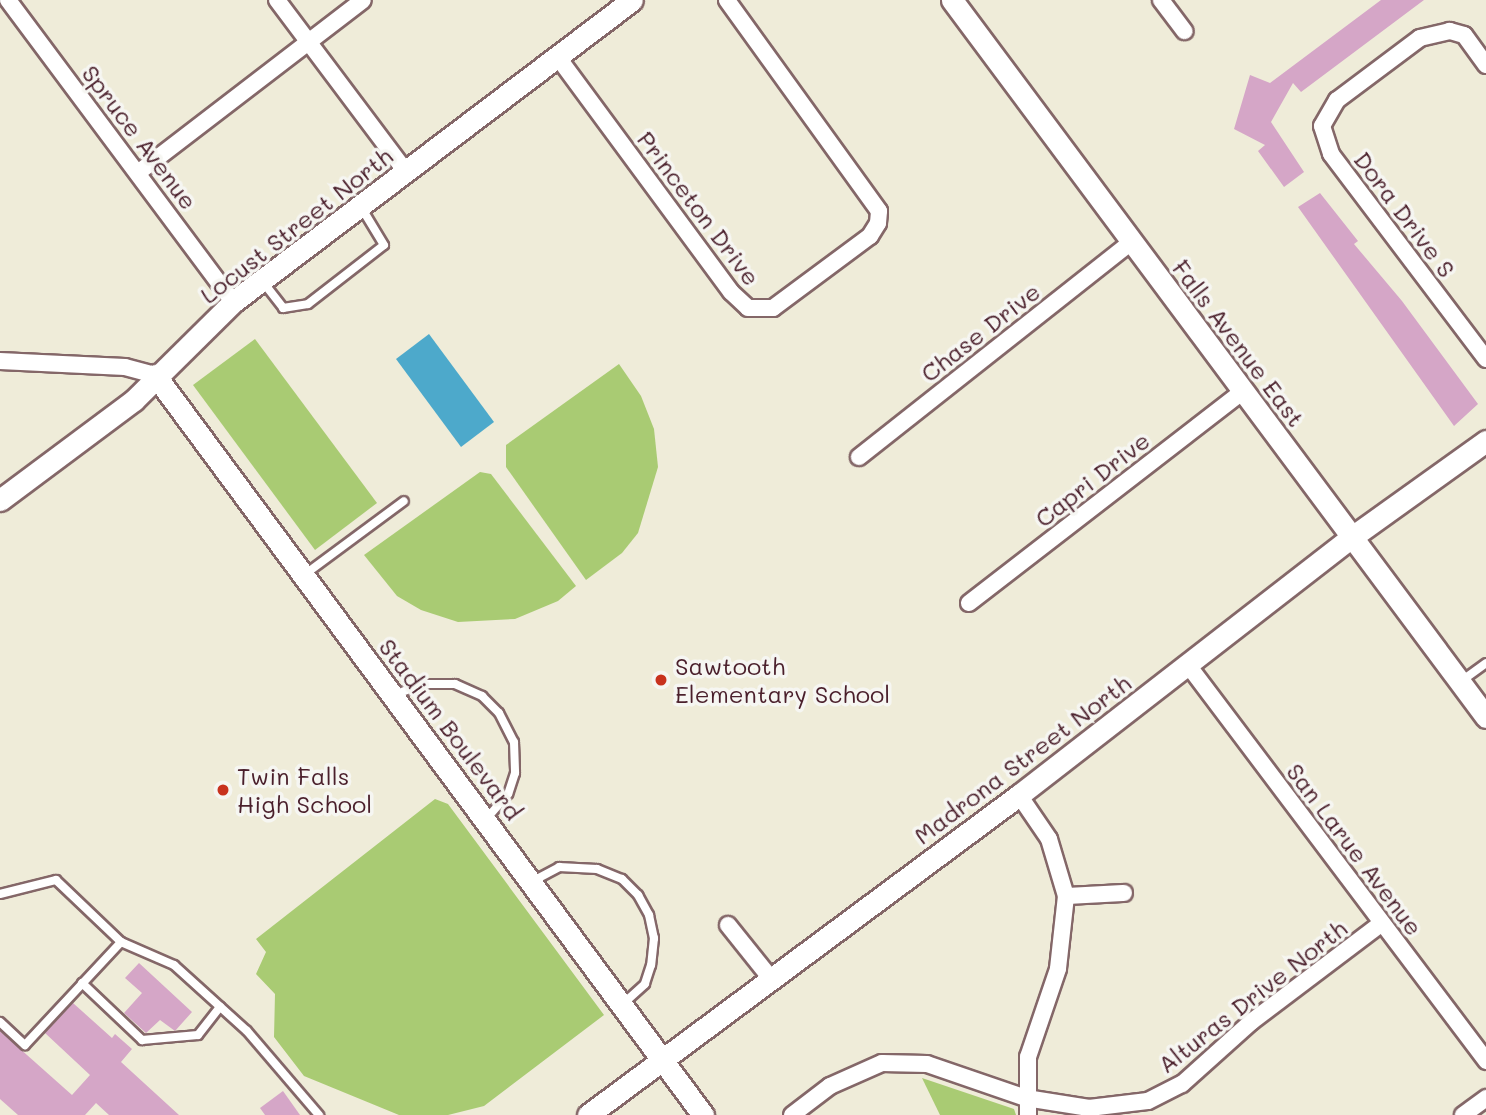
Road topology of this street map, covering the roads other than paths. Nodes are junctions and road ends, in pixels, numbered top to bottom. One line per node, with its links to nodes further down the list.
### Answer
1 (8, 0): 12 (street, Spruce Avenue)
2 (277, 0): 9 (street)
3 (363, 0): 9 (street)
4 (632, 0): 10 (street, Locust Street North)
5 (727, 0): 10 (street, Princeton Drive)
6 (952, 0): 15 (street, Falls Avenue East)
7 (1161, 0): 8 (street)
8 (1184, 31)
9 (308, 42): 12 (street); 13 (street)
10 (557, 56): 13 (street, Locust Street North)
11 (1486, 65): 18 (street, Dora Drive S)
12 (139, 172): 17 (street, Spruce Avenue)
13 (407, 173): 14 (street, Locust Street North)
14 (360, 207): 16 (street, Locust Street North); 16 (lane)
15 (1130, 243): 21 (street, Falls Avenue East); 23 (street, Chase Drive)
16 (263, 282): 17 (street, Locust Street North)
17 (233, 302): 20 (street, Locust Street North)
18 (1486, 359)
19 (0, 361): 20 (street)
20 (155, 375): 24 (street, Locust Street North); 27 (street, Stadium Boulevard)
21 (1243, 391): 26 (street, Falls Avenue East); 28 (street, Capri Drive)
22 (1486, 441): 26 (street, Madrona Street North)
23 (859, 457)
24 (0, 500)
25 (404, 501): 27 (lane)
26 (1352, 537): 30 (street, Madrona Street North); 31 (street, Falls Avenue East)
27 (304, 575): 32 (street, Stadium Boulevard)
28 (969, 603)
29 (1486, 663): 31 (lane)
30 (1188, 665): 34 (street, Madrona Street North); 40 (street, San Larue Avenue)
31 (1460, 682): 33 (street, Falls Avenue East)
32 (394, 695): 35 (street, Stadium Boulevard); 35 (lane)
33 (1486, 717)
34 (1019, 796): 39 (street); 43 (street, Madrona Street North)
35 (486, 819): 36 (street, Stadium Boulevard)
36 (533, 881): 45 (street, Stadium Boulevard); 45 (lane)
37 (1124, 893): 39 (street)
38 (0, 894): 42 (lane)
39 (1066, 897): 50 (street)
40 (1382, 923): 49 (street, San Larue Avenue); 50 (street, Alturas Drive North)
41 (729, 925): 43 (street)
42 (121, 943): 44 (lane); 46 (lane)
43 (772, 980): 48 (street, Madrona Street North)
44 (82, 984): 46 (lane); 47 (lane)
45 (624, 1003): 48 (street, Stadium Boulevard)
46 (220, 1007): 52 (lane)
47 (0, 1021)
48 (664, 1057): 53 (street, Madrona Street North); 54 (street, Stadium Boulevard)
49 (1486, 1061)
50 (1026, 1098): 55 (street, Alturas Drive North); 56 (street)
51 (1486, 1098): 57 (street)
52 (319, 1115)
53 (588, 1115)
54 (703, 1115)
55 (792, 1115)
56 (1028, 1115)
57 (1463, 1115)

